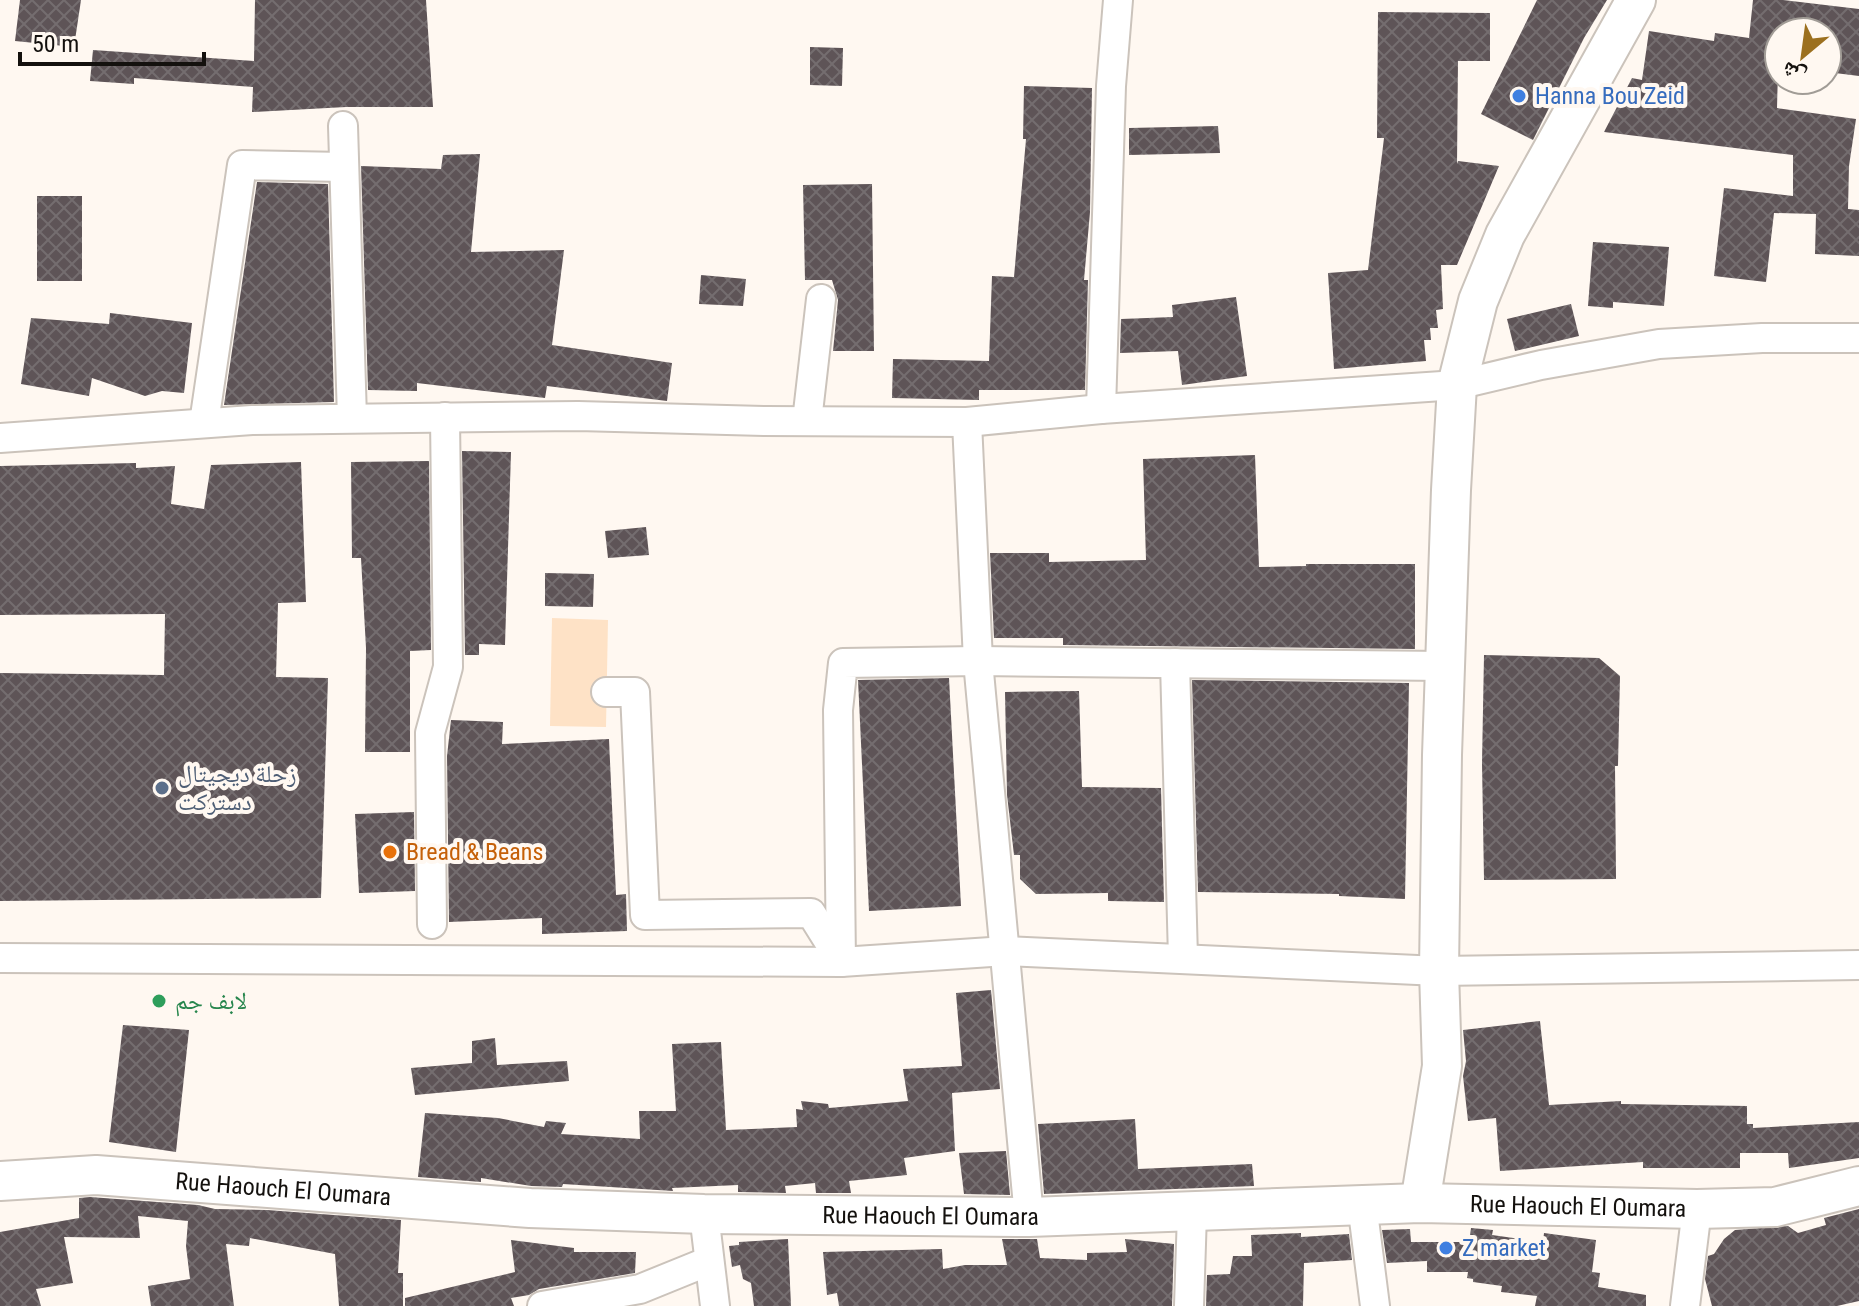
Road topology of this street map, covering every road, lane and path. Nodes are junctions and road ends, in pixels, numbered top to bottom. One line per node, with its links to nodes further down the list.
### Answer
1 (1118, 0): 8 (street)
2 (1636, 0): 7 (main road)
3 (343, 126): 4 (street)
4 (344, 167): 10 (street); 13 (street)
5 (821, 299): 11 (street)
6 (1859, 338): 7 (street)
7 (1457, 385): 8 (street); 17 (main road)
8 (1101, 409): 12 (street)
9 (445, 417): 10 (street); 11 (street); 19 (street)
10 (352, 418): 13 (street)
11 (807, 421): 12 (street)
12 (967, 422): 15 (street)
13 (204, 423): 14 (street)
14 (0, 438)
15 (978, 661): 16 (street); 20 (street); 23 (street)
16 (1175, 663): 17 (street); 22 (street)
17 (1445, 666): 25 (main road)
18 (606, 692): 23 (street)
19 (432, 924)
20 (1006, 951): 22 (street); 23 (street); 33 (street)
21 (0, 958): 23 (street)
22 (1183, 958): 25 (street)
23 (841, 962)
24 (1859, 965): 25 (street)
25 (1439, 971): 28 (main road)
26 (0, 1181): 32 (main road, Rue Haouch El Oumara)
27 (1859, 1186): 30 (main road, Rue Haouch El Oumara)
28 (1420, 1203): 29 (main road, Rue Haouch El Oumara); 30 (main road, Rue Haouch El Oumara)
29 (1362, 1204): 31 (main road, Rue Haouch El Oumara); 38 (street)
30 (1697, 1209): 39 (street)
31 (1192, 1213): 33 (main road, Rue Haouch El Oumara); 37 (street)
32 (704, 1214): 33 (main road, Rue Haouch El Oumara); 34 (street)
33 (1029, 1217)
34 (709, 1261): 35 (street); 36 (street)
35 (542, 1306)
36 (715, 1306)
37 (1189, 1306)
38 (1375, 1306)
39 (1685, 1306)

